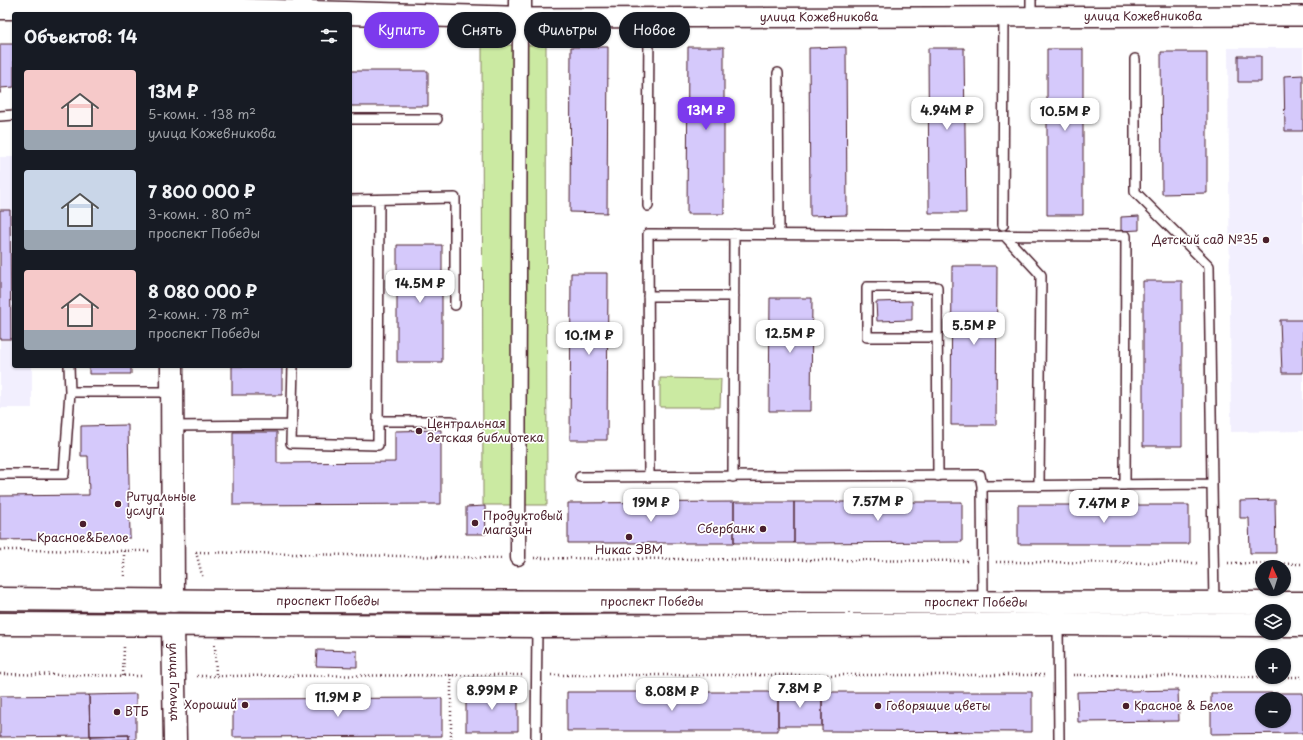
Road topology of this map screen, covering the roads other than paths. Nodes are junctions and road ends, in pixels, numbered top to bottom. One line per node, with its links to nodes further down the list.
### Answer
1 (171, 7): 2 (main road, улица Кожевникова); 4 (main road, улица Кожевникова)
2 (0, 8)
3 (1031, 8): 6 (street, улица Кожевникова); 7 (street, улица Кожевникова)
4 (520, 9): 5 (street, улица Кожевникова); 45 (street)
5 (619, 16)
6 (1303, 16)
7 (1004, 17): 8 (street, улица Кожевникова); 19 (lane)
8 (690, 18)
9 (649, 48): 18 (lane)
10 (1135, 59): 41 (lane)
11 (778, 74): 21 (lane)
12 (12, 115): 13 (lane)
13 (0, 116)
14 (352, 119): 15 (lane)
15 (437, 119)
16 (352, 200): 17 (lane)
17 (379, 200): 25 (lane); 32 (lane)
18 (648, 206)
19 (1004, 225)
20 (734, 234): 21 (lane); 23 (lane); 24 (lane)
21 (779, 234): 22 (lane)
22 (1004, 235): 42 (lane); 44 (lane)
23 (648, 296): 24 (lane); 40 (lane)
24 (734, 296): 37 (lane)
25 (455, 305)
26 (937, 337): 26 (lane); 38 (lane)
27 (69, 368): 30 (lane)
28 (172, 368): 31 (main road, улица Гольца)
29 (292, 368): 34 (lane)
30 (70, 392): 31 (lane); 36 (lane)
31 (172, 392): 35 (main road, улица Гольца)
32 (378, 421): 33 (lane); 34 (lane)
33 (452, 421)
34 (292, 425): 35 (lane)
35 (172, 426): 47 (main road, улица Гольца)
36 (0, 474)
37 (733, 476): 38 (lane); 40 (lane)
38 (938, 476): 43 (lane)
39 (580, 477): 40 (lane)
40 (649, 477)
41 (1212, 484): 42 (lane); 49 (lane)
42 (1125, 485): 44 (lane)
43 (982, 486): 44 (lane); 48 (lane)
44 (1039, 486)
45 (518, 558)
46 (0, 599): 47 (main road, проспект Победы)
47 (173, 601): 48 (main road, проспект Победы); 53 (main road, улица Гольца)
48 (984, 602): 49 (main road, проспект Победы)
49 (1214, 603): 50 (main road, проспект Победы)
50 (1303, 603)
51 (0, 624): 53 (main road, проспект Победы)
52 (1058, 624): 54 (main road, проспект Победы); 57 (main road, проспект Победы); 60 (lane)
53 (173, 625): 57 (main road, проспект Победы); 58 (main road, улица Гольца)
54 (1255, 625)
55 (1291, 625): 56 (main road)
56 (1303, 625)
57 (537, 626): 59 (lane)
58 (175, 740)
59 (536, 740)
60 (1059, 740)

